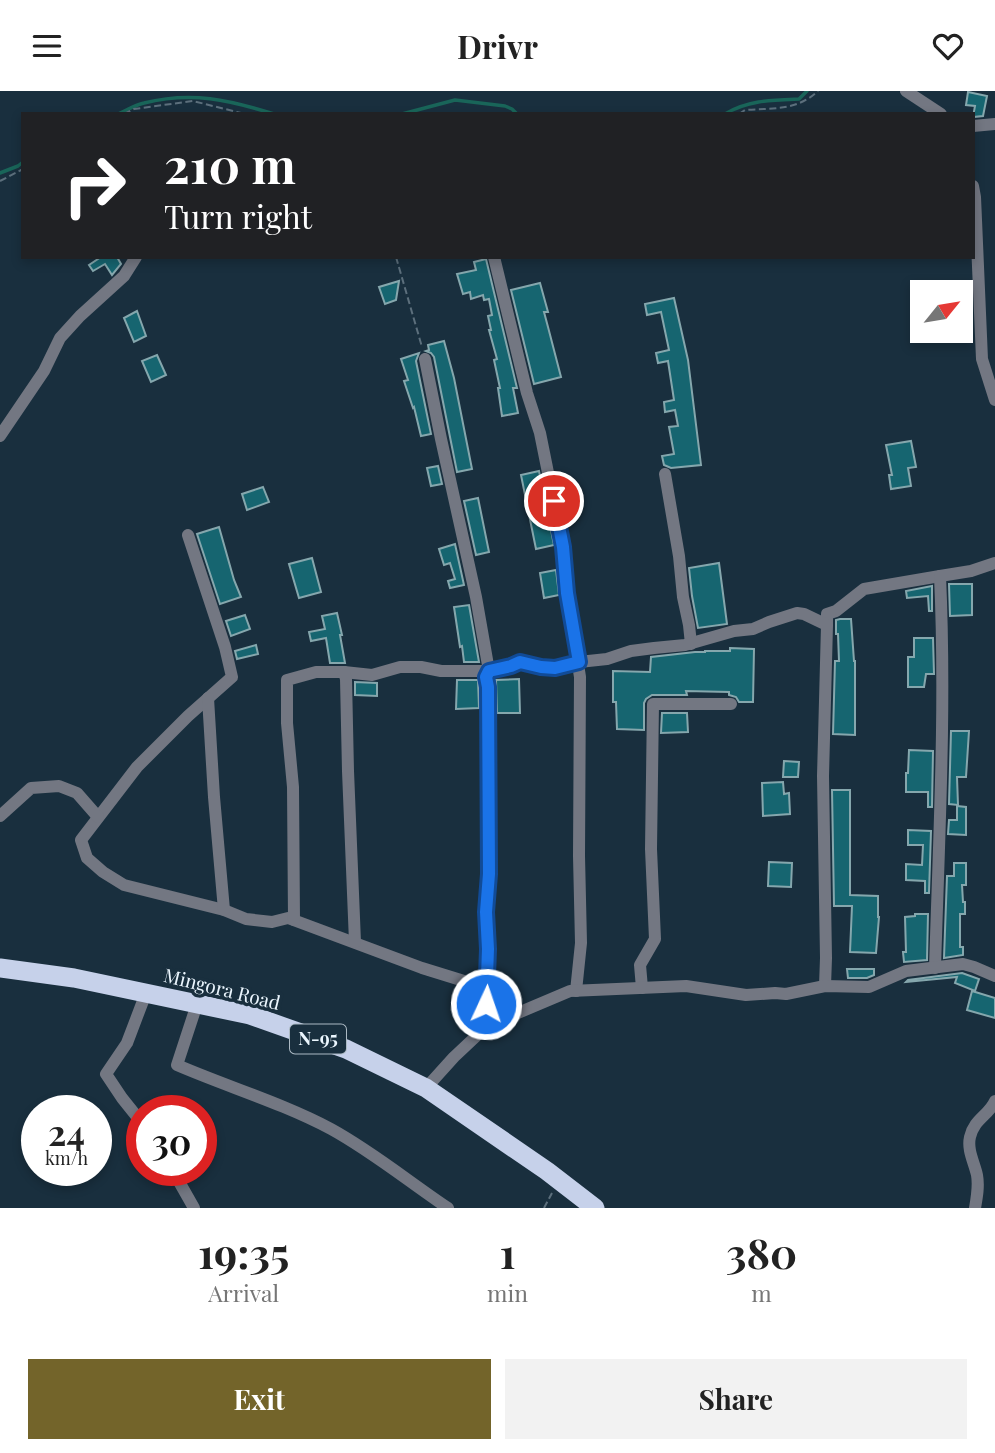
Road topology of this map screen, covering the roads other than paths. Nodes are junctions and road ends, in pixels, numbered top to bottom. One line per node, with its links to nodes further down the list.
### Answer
1 (906, 91): 2 (street)
2 (938, 112)
3 (995, 124): 4 (street)
4 (975, 126)
5 (975, 197): 9 (street)
6 (135, 259): 10 (street)
7 (494, 259): 17 (street)
8 (425, 359): 18 (street)
9 (995, 400)
10 (0, 436)
11 (665, 474): 16 (street)
12 (188, 535): 20 (street)
13 (995, 563): 14 (street)
14 (940, 576): 15 (street); 28 (street)
15 (827, 625): 16 (street); 30 (street)
16 (691, 643): 17 (street)
17 (579, 662): 18 (street); 32 (street)
18 (489, 671): 19 (street); 35 (street)
19 (344, 672): 25 (street); 26 (street)
20 (208, 698): 23 (street); 24 (street)
21 (731, 704): 31 (street)
22 (0, 816): 23 (street)
23 (98, 817): 24 (street)
24 (224, 910): 25 (street)
25 (293, 920): 26 (street)
26 (355, 942): 35 (street)
27 (0, 968): 33 (highway, Mingora Road / N-95)
28 (935, 968): 29 (street); 30 (street)
29 (995, 976)
30 (825, 986): 31 (street)
31 (642, 988): 32 (street)
32 (576, 991): 36 (street)
33 (145, 993): 34 (highway, Mingora Road / N-95); 39 (street)
34 (197, 1004): 37 (highway, Mingora Road / N-95); 42 (street)
35 (486, 1004): 36 (street)
36 (499, 1021): 37 (street)
37 (426, 1088): 43 (highway, Mingora Road / N-95)
38 (995, 1101): 44 (street)
39 (126, 1103)
40 (182, 1186): 41 (street)
41 (194, 1208)
42 (448, 1208)
43 (595, 1208)
44 (975, 1208)

